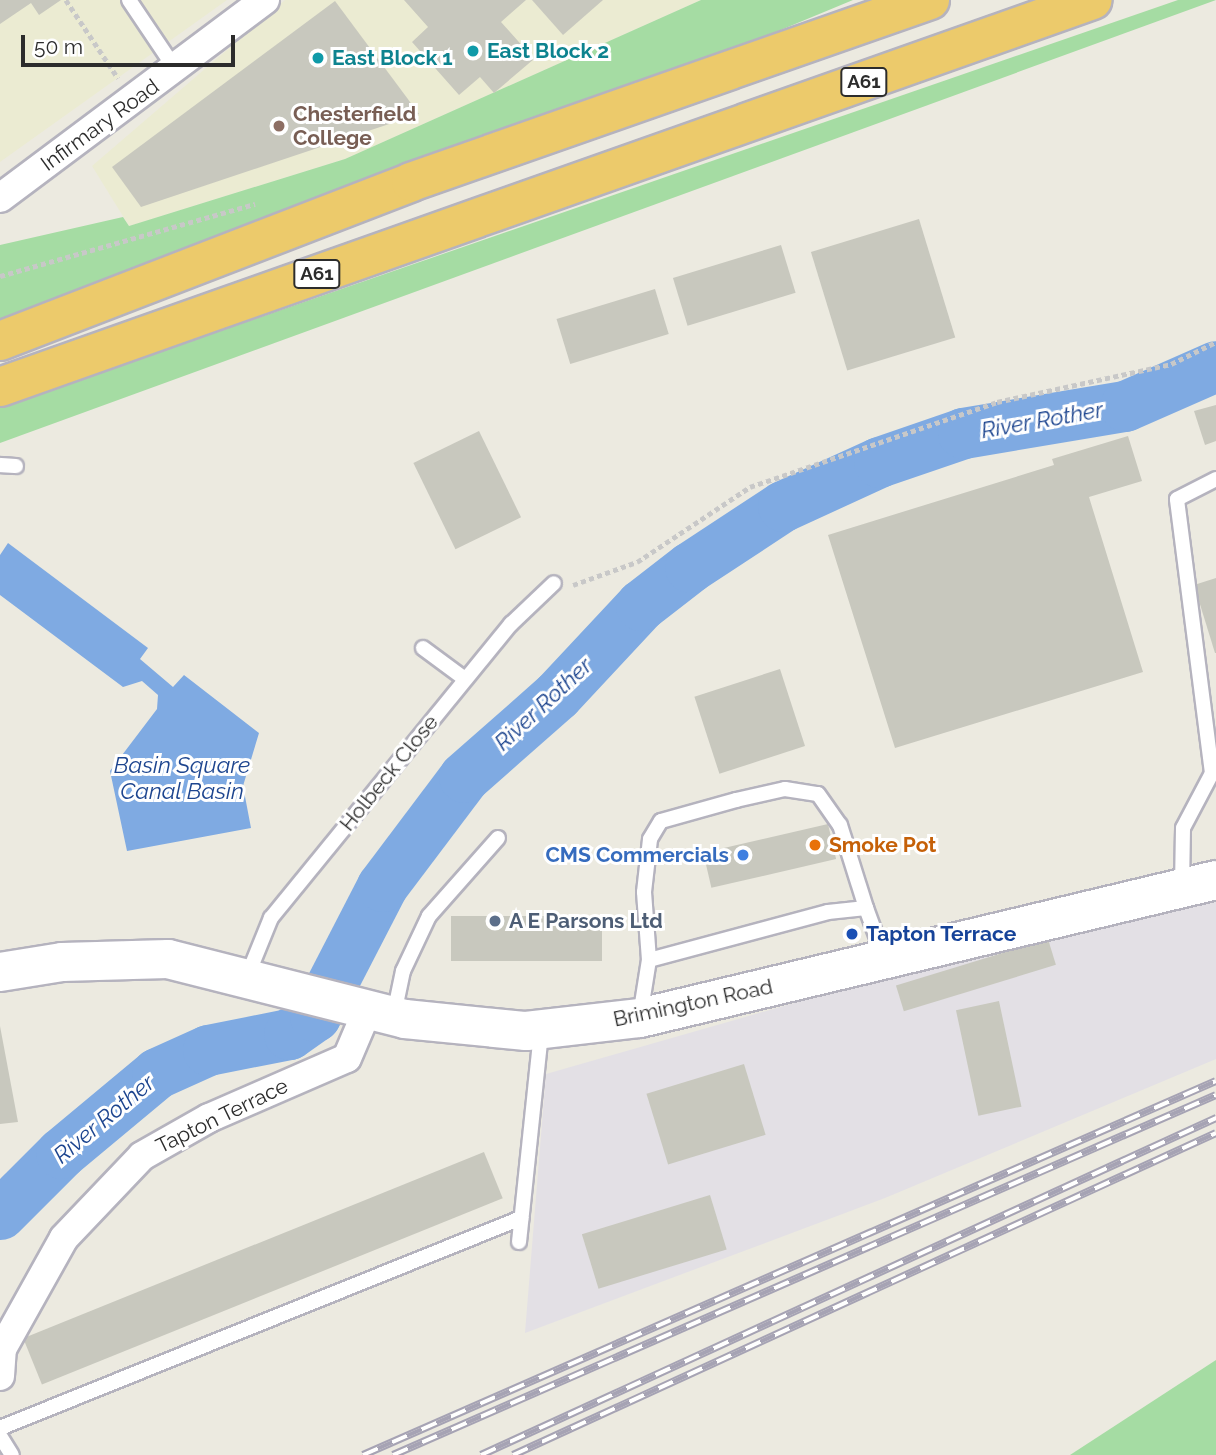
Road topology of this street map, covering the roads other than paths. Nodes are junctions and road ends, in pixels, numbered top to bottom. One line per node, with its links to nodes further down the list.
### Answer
1 (129, 0): 5 (lane)
2 (265, 0): 5 (street, Infirmary Road)
3 (930, 0): 7 (highway, A61)
4 (1093, 0): 8 (highway, A61)
5 (176, 70): 6 (street, Infirmary Road)
6 (2, 193)
7 (0, 341)
8 (0, 387)
9 (0, 466): 10 (lane)
10 (16, 466)
11 (1216, 479): 15 (lane)
12 (554, 583): 14 (lane, Holbeck Close)
13 (423, 648): 14 (lane)
14 (465, 679): 22 (lane, Holbeck Close)
15 (1214, 773): 17 (lane)
16 (498, 838): 23 (lane)
17 (1199, 884): 19 (main road, Brimington Road)
18 (866, 908): 19 (lane); 20 (lane); 20 (lane)
19 (884, 958): 24 (main road, Brimington Road)
20 (649, 960): 24 (lane)
21 (0, 972): 22 (main road, Brimington Road)
22 (246, 978): 23 (main road, Brimington Road)
23 (380, 1014): 25 (main road, Brimington Road); 28 (street, Tapton Terrace)
24 (640, 1018): 25 (main road, Brimington Road)
25 (541, 1029): 26 (lane)
26 (521, 1218): 27 (lane); 29 (lane)
27 (519, 1242)
28 (0, 1376)
29 (0, 1428)
30 (0, 1436): 31 (lane)
31 (12, 1455)

